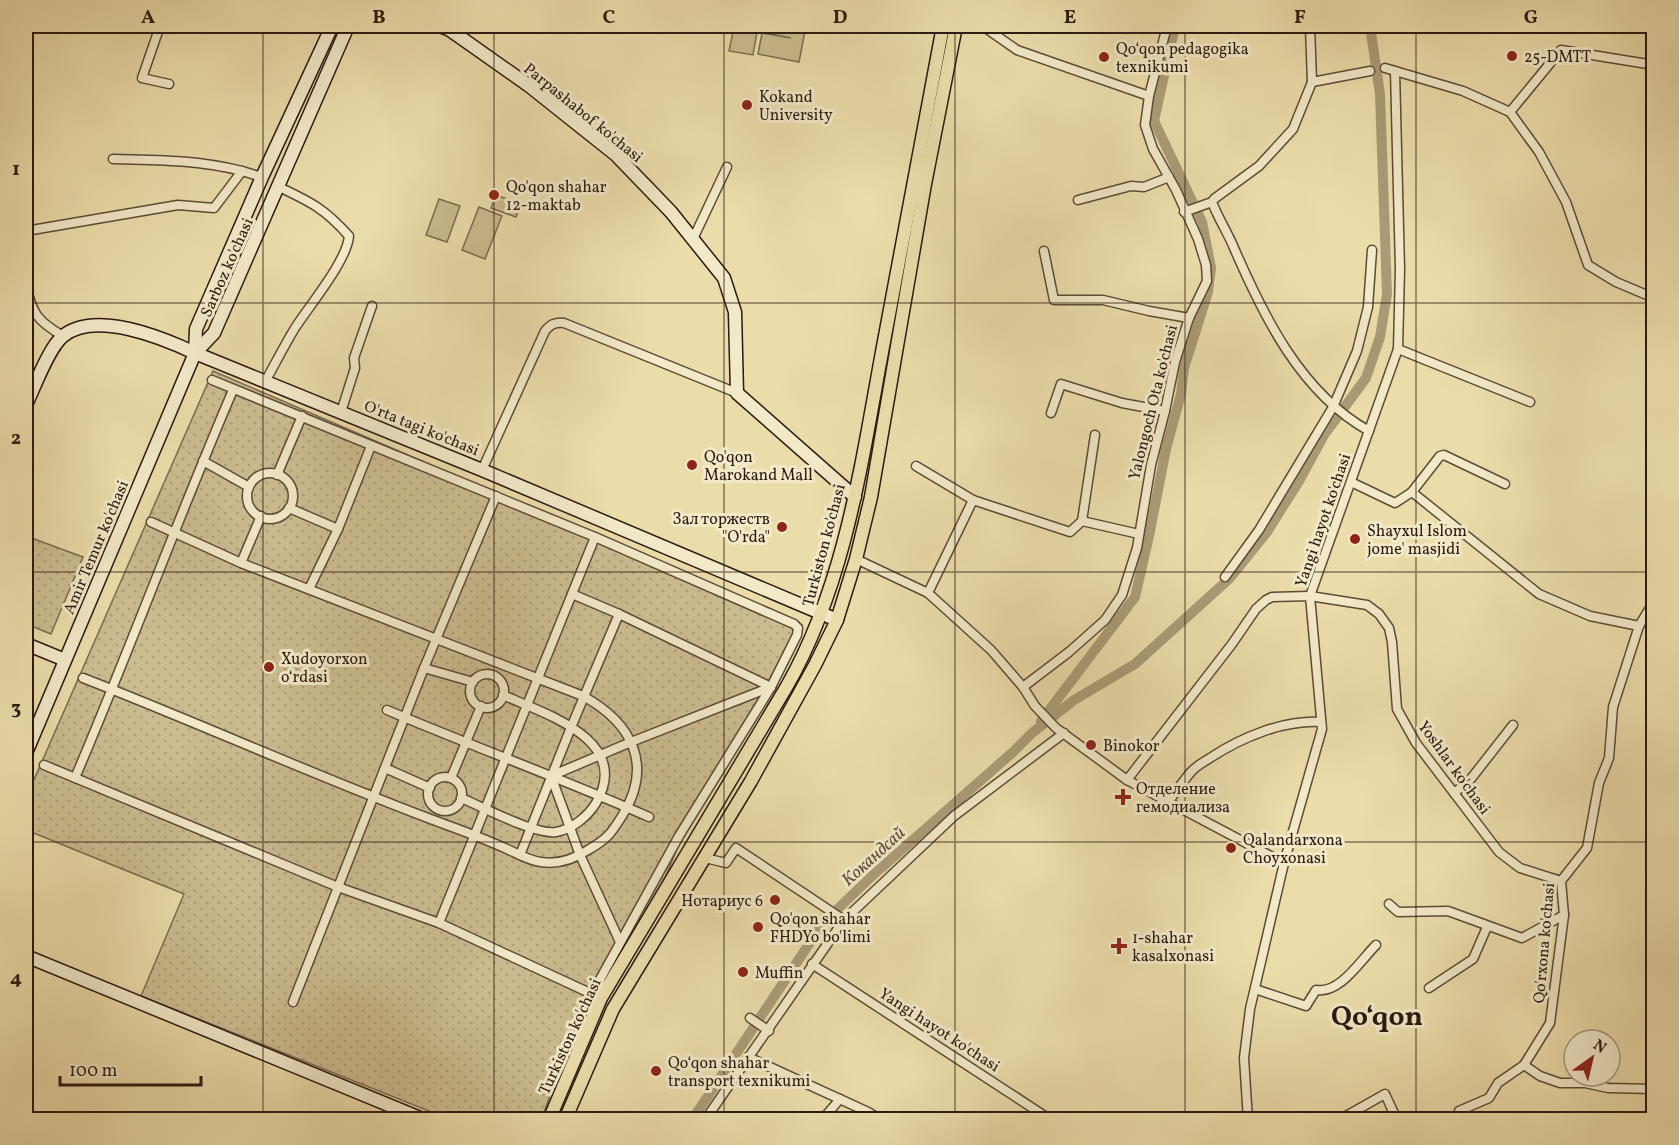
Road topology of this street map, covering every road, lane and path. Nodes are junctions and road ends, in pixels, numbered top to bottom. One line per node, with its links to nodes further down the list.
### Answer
1 (160, 26): 13 (street)
2 (332, 26): 19 (main road, Sarboz ko'chasi)
3 (348, 26): 21 (main road, Sarboz ko'chasi)
4 (440, 26): 26 (main road, Parpashabof ko'chasi)
5 (943, 26): 59 (main road, Turkiston ko'chasi)
6 (956, 26): 69 (main road, Turkiston ko'chasi)
7 (978, 26): 14 (street)
8 (1167, 26): 14 (street, Yalongoch Ota ko'chasi)
9 (1310, 26): 12 (street)
10 (1653, 64): 15 (street)
11 (1370, 71): 12 (street)
12 (1311, 82): 23 (street)
13 (169, 84)
14 (1149, 96): 20 (street, Yalongoch Ota ko'chasi)
15 (1510, 112): 30 (street); 34 (street, Yangi hayot ko'chasi)
16 (113, 159): 18 (street)
17 (727, 167): 26 (street)
18 (242, 171): 19 (street); 25 (street)
19 (262, 177): 35 (main road, Sarboz ko'chasi)
20 (1169, 177): 22 (street); 24 (street, Yalongoch Ota ko'chasi)
21 (279, 187): 35 (main road, Sarboz ko'chasi); 37 (street)
22 (1078, 200)
23 (1209, 204): 24 (street); 42 (street)
24 (1187, 211): 32 (street, Yalongoch Ota ko'chasi)
25 (26, 231)
26 (693, 239): 39 (main road, Parpashabof ko'chasi)
27 (1372, 250): 42 (street)
28 (1044, 251): 32 (street)
29 (26, 285): 33 (street)
30 (1653, 298)
31 (372, 306): 44 (street)
32 (1189, 318): 43 (street, Yalongoch Ota ko'chasi)
33 (63, 336): 35 (main road, O'rta tagi ko'chasi); 41 (main road)
34 (1398, 349): 40 (street); 47 (street, Yangi hayot ko'chasi)
35 (195, 353): 37 (main road, O'rta tagi ko'chasi); 83 (main road, Amir Temur ko'chasi)
36 (212, 380): 38 (street)
37 (265, 382): 44 (main road, O'rta tagi ko'chasi)
38 (234, 390): 46 (street); 50 (street)
39 (737, 393): 52 (street); 59 (main road)
40 (1530, 402)
41 (26, 405)
42 (1333, 407): 47 (street); 71 (street)
43 (1165, 411): 45 (street); 67 (street, Yalongoch Ota ko'chasi)
44 (341, 412): 52 (main road, O'rta tagi ko'chasi)
45 (1051, 413)
46 (302, 416): 49 (street); 53 (street)
47 (1369, 431): 54 (street, Yangi hayot ko'chasi)
48 (1095, 435): 63 (street)
49 (371, 446): 58 (street); 65 (street)
50 (203, 461): 56 (street); 66 (street)
51 (916, 466): 60 (street)
52 (482, 470): 78 (main road, O'rta tagi ko'chasi)
53 (277, 475): 56 (street); 61 (street)
54 (1351, 482): 57 (street); 75 (street, Yangi hayot ko'chasi)
55 (1505, 484): 57 (street)
56 (249, 487): 62 (street)
57 (1412, 492): 80 (street)
58 (496, 496): 68 (street); 81 (street)
59 (855, 497): 78 (main road, Turkiston ko'chasi)
60 (973, 500): 63 (street); 73 (street)
61 (289, 508): 62 (street); 65 (street)
62 (261, 516): 70 (street)
63 (1082, 521): 67 (street)
64 (151, 522): 66 (street)
65 (338, 529): 72 (street)
66 (175, 532): 70 (street); 90 (street)
67 (1139, 534): 89 (street, Yalongoch Ota ko'chasi)
68 (595, 537): 74 (street); 88 (street)
69 (856, 559): 73 (street); 79 (main road, Turkiston ko'chasi)
70 (241, 563): 72 (street)
71 (1225, 577)
72 (309, 589): 81 (street)
73 (928, 593): 89 (street)
74 (572, 594): 77 (street); 86 (street)
75 (1310, 596): 97 (street, Yangi hayot ko'chasi); 111 (street, Yoshlar ko'chasi); 113 (street, Yoshlar ko'chasi)
76 (1653, 603): 80 (street, Qo'rxona ko'chasi)
77 (619, 614): 88 (street); 92 (street)
78 (822, 614): 79 (main road, O'rta tagi ko'chasi); 149 (main road, Turkiston ko'chasi)
79 (837, 620): 126 (main road, Turkiston ko'chasi)
80 (1639, 626): 128 (street, Qo'rxona ko'chasi)
81 (436, 639): 84 (street); 86 (street)
82 (26, 644): 83 (main road)
83 (65, 660): 103 (main road, Amir Temur ko'chasi)
84 (424, 668): 87 (street); 96 (street)
85 (83, 678): 90 (street)
86 (537, 680): 92 (street); 94 (street)
87 (473, 682): 91 (street); 93 (street)
88 (771, 687): 101 (street); 135 (street)
89 (1023, 687): 100 (street)
90 (113, 689): 109 (street); 115 (street)
91 (503, 695): 93 (street); 94 (street)
92 (584, 696): 98 (street); 101 (street)
93 (481, 706): 102 (street)
94 (526, 706): 98 (street); 105 (street)
95 (387, 710): 96 (street)
96 (405, 718): 102 (street); 107 (street)
97 (1321, 722): 117 (street); 127 (street, Yangi hayot ko'chasi)
98 (572, 725): 104 (street); 108 (street)
99 (1513, 725): 113 (street)
100 (1060, 730): 111 (street); 132 (street)
101 (631, 742): 104 (street); 119 (street)
102 (465, 744): 105 (street); 110 (street)
103 (26, 753)
104 (599, 755): 108 (street); 114 (street)
105 (507, 757): 108 (street); 118 (street)
106 (44, 765): 109 (street)
107 (385, 768): 112 (street); 115 (street)
108 (551, 776): 114 (street); 121 (street); 122 (street)
109 (75, 778): 129 (street)
110 (451, 778): 112 (street); 116 (street)
111 (1127, 780): 117 (street)
112 (430, 788): 116 (street)
113 (1454, 793): 128 (street, Yoshlar ko'chasi)
114 (599, 797): 119 (street); 121 (street)
115 (375, 798): 123 (street); 129 (street)
116 (461, 798): 118 (street)
117 (1168, 802): 127 (street)
118 (486, 808): 122 (street); 123 (street)
119 (627, 808): 120 (street); 125 (street)
120 (649, 818)
121 (570, 826): 122 (street); 125 (street)
122 (531, 827): 124 (street)
123 (474, 835): 124 (street); 133 (street)
124 (520, 855): 125 (street)
125 (580, 855): 135 (street)
126 (705, 858): 132 (street); 150 (main road, Turkiston ko'chasi)
127 (1284, 863): 140 (street, Yangi hayot ko'chasi)
128 (1561, 881): 131 (street, Qo'rxona ko'chasi)
129 (338, 887): 133 (street); 141 (street)
130 (1389, 904): 134 (street)
131 (1564, 915): 134 (street); 145 (street, Qo'rxona ko'chasi)
132 (844, 920): 138 (street)
133 (439, 923): 135 (street)
134 (1487, 927): 139 (street)
135 (620, 942)
136 (1376, 945): 140 (street)
137 (26, 956): 148 (main road)
138 (812, 964): 143 (street); 154 (street, Yangi hayot ko'chasi)
139 (1429, 988)
140 (1255, 989): 155 (street, Yangi hayot ko'chasi)
141 (293, 1002)
142 (750, 1018): 143 (street)
143 (769, 1031): 144 (street)
144 (748, 1057): 147 (street); 151 (street)
145 (1524, 1065): 146 (street); 158 (street, Qo'rxona ko'chasi)
146 (1653, 1089)
147 (840, 1099): 152 (street); 153 (street)
148 (425, 1119)
149 (549, 1119)
150 (565, 1119)
151 (705, 1119)
152 (822, 1119)
153 (881, 1119)
154 (1051, 1119)
155 (1248, 1119)
156 (1339, 1119): 157 (street)
157 (1397, 1119)
158 (1456, 1119)

